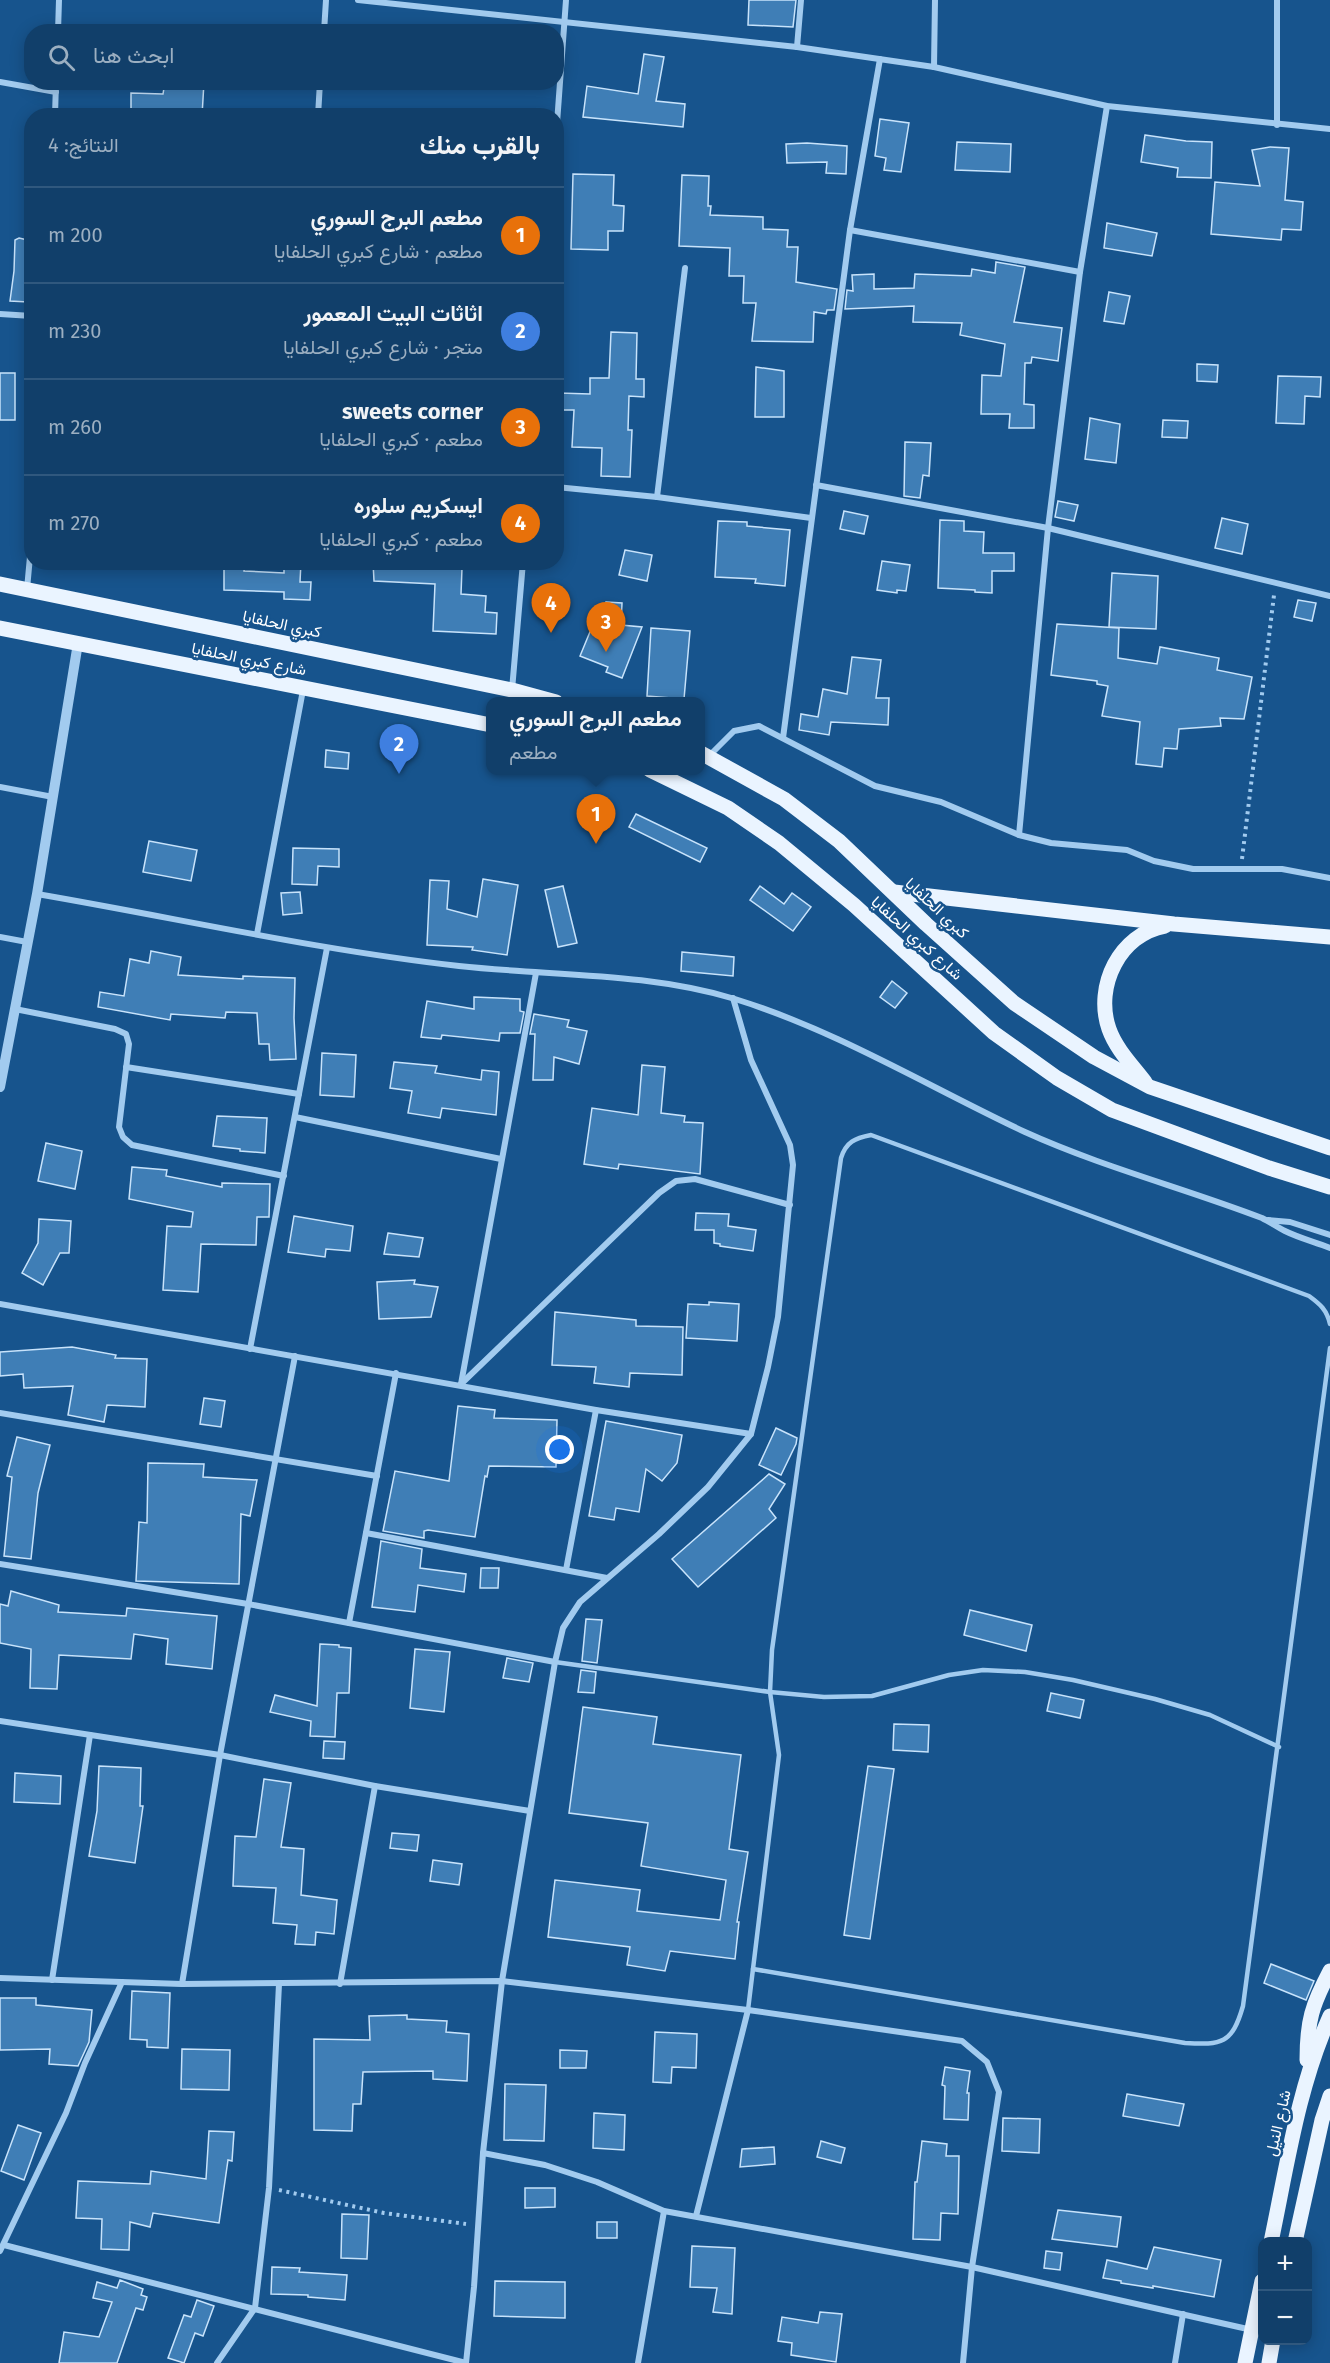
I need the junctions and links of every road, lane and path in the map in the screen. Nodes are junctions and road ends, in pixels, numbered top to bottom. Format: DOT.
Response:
graph roads {
  1 [pos="59,0"];
  2 [pos="326,0"];
  3 [pos="358,0"];
  4 [pos="566,0"];
  5 [pos="801,0"];
  6 [pos="935,0"];
  7 [pos="1277,0"];
  8 [pos="564,22"];
  9 [pos="58,24"];
  10 [pos="324,24"];
  11 [pos="797,47"];
  12 [pos="880,59"];
  13 [pos="934,66"];
  14 [pos="0,82"];
  15 [pos="24,86"];
  16 [pos="45,90"];
  17 [pos="320,90"];
  18 [pos="559,90"];
  19 [pos="56,92"];
  20 [pos="1107,106"];
  21 [pos="55,108"];
  22 [pos="318,108"];
  23 [pos="558,108"];
  24 [pos="1277,124"];
  25 [pos="1330,129"];
  26 [pos="850,230"];
  27 [pos="685,268"];
  28 [pos="1080,272"];
  29 [pos="0,314"];
  30 [pos="24,316"];
  31 [pos="816,485"];
  32 [pos="564,488"];
  33 [pos="657,497"];
  34 [pos="811,518"];
  35 [pos="1048,528"];
  36 [pos="29,570"];
  37 [pos="522,570"];
  38 [pos="1276,582"];
  39 [pos="0,584"];
  40 [pos="27,590"];
  41 [pos="1330,596"];
  42 [pos="0,628"];
  43 [pos="78,643"];
  44 [pos="303,688"];
  45 [pos="512,690"];
  46 [pos="538,697"];
  47 [pos="486,724"];
  48 [pos="783,738"];
  49 [pos="705,754"];
  50 [pos="658,775"];
  51 [pos="0,787"];
  52 [pos="52,796"];
  53 [pos="1019,836"];
  54 [pos="1241,869"];
  55 [pos="1330,878"];
  56 [pos="894,892"];
  57 [pos="37,894"];
  58 [pos="1174,924"];
  59 [pos="257,934"];
  60 [pos="0,937"];
  61 [pos="1330,937"];
  62 [pos="27,942"];
  63 [pos="327,948"];
  64 [pos="536,973"];
  65 [pos="733,999"];
  66 [pos="15,1009"];
  67 [pos="126,1067"];
  68 [pos="0,1087"];
  69 [pos="1150,1087"];
  70 [pos="299,1094"];
  71 [pos="295,1117"];
  72 [pos="1330,1148"];
  73 [pos="501,1159"];
  74 [pos="284,1176"];
  75 [pos="1330,1187"];
  76 [pos="790,1205"];
  77 [pos="1264,1219"];
  78 [pos="1330,1235"];
  79 [pos="1330,1248"];
  80 [pos="0,1304"];
  81 [pos="1330,1324"];
  82 [pos="250,1348"];
  83 [pos="1330,1348"];
  84 [pos="295,1356"];
  85 [pos="396,1373"];
  86 [pos="461,1384"];
  87 [pos="596,1410"];
  88 [pos="0,1413"];
  89 [pos="751,1434"];
  90 [pos="277,1459"];
  91 [pos="377,1476"];
  92 [pos="366,1533"];
  93 [pos="0,1564"];
  94 [pos="566,1570"];
  95 [pos="607,1578"];
  96 [pos="248,1604"];
  97 [pos="349,1623"];
  98 [pos="555,1662"];
  99 [pos="770,1692"];
  100 [pos="0,1721"];
  101 [pos="90,1735"];
  102 [pos="1279,1747"];
  103 [pos="220,1755"];
  104 [pos="375,1786"];
  105 [pos="530,1811"];
  106 [pos="753,1969"];
  107 [pos="1330,1971"];
  108 [pos="0,1978"];
  109 [pos="52,1980"];
  110 [pos="502,1981"];
  111 [pos="122,1982"];
  112 [pos="182,1984"];
  113 [pos="279,1984"];
  114 [pos="340,1984"];
  115 [pos="748,2010"];
  116 [pos="1330,2016"];
  117 [pos="1307,2078"];
  118 [pos="1330,2096"];
  119 [pos="483,2152"];
  120 [pos="269,2188"];
  121 [pos="664,2211"];
  122 [pos="696,2216"];
  123 [pos="479,2225"];
  124 [pos="1272,2237"];
  125 [pos="1296,2237"];
  126 [pos="2,2248"];
  127 [pos="972,2267"];
  128 [pos="1261,2291"];
  129 [pos="255,2308"];
  130 [pos="1183,2314"];
  131 [pos="1252,2330"];
  132 [pos="1273,2345"];
  133 [pos="217,2363"];
  134 [pos="466,2363"];
  135 [pos="638,2363"];
  136 [pos="963,2363"];
  137 [pos="1175,2363"];
  138 [pos="1245,2363"];
  139 [pos="1269,2363"];
  1 -- 9 [label="street"];
  2 -- 10 [label="street"];
  3 -- 8 [label="street"];
  4 -- 8 [label="street"];
  5 -- 11 [label="street"];
  6 -- 13 [label="street"];
  7 -- 24 [label="street"];
  8 -- 11 [label="street"];
  11 -- 12 [label="street"];
  12 -- 13 [label="street"];
  12 -- 26 [label="street"];
  13 -- 20 [label="street"];
  14 -- 15 [label="street"];
  16 -- 19 [label="street"];
  17 -- 22 [label="street"];
  18 -- 23 [label="street"];
  19 -- 21 [label="street"];
  20 -- 24 [label="street"];
  20 -- 28 [label="street"];
  24 -- 25 [label="street"];
  26 -- 28 [label="street"];
  26 -- 31 [label="street"];
  27 -- 33 [label="street"];
  28 -- 35 [label="street"];
  29 -- 30 [label="street"];
  31 -- 34 [label="street"];
  31 -- 35 [label="street"];
  32 -- 33 [label="street"];
  33 -- 34 [label="street"];
  34 -- 48 [label="street"];
  35 -- 38 [label="street"];
  35 -- 53 [label="street"];
  36 -- 40 [label="street"];
  37 -- 45 [label="street"];
  38 -- 41 [label="street"];
  38 -- 54 [label="path"];
  39 -- 40 [label="main road, كبري الحلفايا"];
  40 -- 45 [label="main road, كبري الحلفايا"];
  42 -- 43 [label="main road, شارع كبري الحلفايا"];
  43 -- 44 [label="main road, شارع كبري الحلفايا"];
  43 -- 52 [label="street"];
  44 -- 47 [label="main road, شارع كبري الحلفايا"];
  44 -- 59 [label="street"];
  45 -- 46 [label="main road, كبري الحلفايا"];
  48 -- 49 [label="street"];
  48 -- 53 [label="street"];
  49 -- 56 [label="main road, كبري الحلفايا"];
  50 -- 75 [label="main road, شارع كبري الحلفايا"];
  51 -- 52 [label="street"];
  52 -- 57 [label="street"];
  53 -- 54 [label="street"];
  54 -- 55 [label="street"];
  56 -- 58 [label="main road"];
  56 -- 69 [label="main road, كبري الحلفايا"];
  57 -- 59 [label="street"];
  57 -- 62 [label="street"];
  58 -- 61 [label="main road"];
  58 -- 69 [label="main road"];
  59 -- 63 [label="street"];
  60 -- 62 [label="street"];
  62 -- 66 [label="street"];
  63 -- 64 [label="street"];
  63 -- 70 [label="street"];
  64 -- 65 [label="street"];
  64 -- 73 [label="street"];
  65 -- 76 [label="street"];
  65 -- 77 [label="street"];
  66 -- 67 [label="street"];
  66 -- 68 [label="street"];
  67 -- 70 [label="street"];
  67 -- 74 [label="street"];
  69 -- 72 [label="main road, كبري الحلفايا"];
  70 -- 71 [label="street"];
  71 -- 73 [label="street"];
  71 -- 74 [label="street"];
  73 -- 86 [label="street"];
  74 -- 82 [label="street"];
  76 -- 86 [label="street"];
  76 -- 89 [label="street"];
  77 -- 78 [label="street"];
  77 -- 79 [label="street"];
  80 -- 82 [label="street"];
  81 -- 99 [label="lane"];
  82 -- 84 [label="street"];
  83 -- 102 [label="lane"];
  84 -- 85 [label="street"];
  84 -- 90 [label="street"];
  85 -- 86 [label="street"];
  85 -- 91 [label="street"];
  86 -- 87 [label="street"];
  87 -- 89 [label="street"];
  87 -- 94 [label="street"];
  88 -- 90 [label="street"];
  89 -- 95 [label="street"];
  90 -- 91 [label="street"];
  90 -- 96 [label="street"];
  91 -- 92 [label="street"];
  92 -- 94 [label="street"];
  92 -- 97 [label="street"];
  93 -- 96 [label="street"];
  94 -- 95 [label="street"];
  95 -- 98 [label="street"];
  96 -- 97 [label="street"];
  96 -- 103 [label="street"];
  97 -- 98 [label="street"];
  98 -- 99 [label="lane"];
  98 -- 105 [label="street"];
  99 -- 102 [label="lane"];
  99 -- 106 [label="lane"];
  100 -- 101 [label="street"];
  101 -- 103 [label="street"];
  101 -- 109 [label="street"];
  102 -- 106 [label="lane"];
  103 -- 104 [label="street"];
  103 -- 112 [label="street"];
  104 -- 105 [label="street"];
  104 -- 114 [label="street"];
  105 -- 110 [label="street"];
  106 -- 115 [label="lane"];
  107 -- 117 [label="main road"];
  108 -- 109 [label="street"];
  109 -- 111 [label="street"];
  110 -- 114 [label="street"];
  110 -- 115 [label="street"];
  110 -- 119 [label="street"];
  111 -- 112 [label="street"];
  111 -- 126 [label="street"];
  112 -- 113 [label="street"];
  113 -- 114 [label="street"];
  113 -- 120 [label="street"];
  115 -- 122 [label="street"];
  115 -- 127 [label="street"];
  116 -- 117 [label="main road, شارع النيل"];
  117 -- 124 [label="main road, شارع النيل"];
  118 -- 125 [label="main road"];
  119 -- 121 [label="street"];
  119 -- 123 [label="street"];
  120 -- 123 [label="path"];
  120 -- 129 [label="street"];
  121 -- 122 [label="street"];
  121 -- 135 [label="street"];
  122 -- 127 [label="street"];
  123 -- 134 [label="street"];
  126 -- 129 [label="street"];
  127 -- 130 [label="street"];
  127 -- 136 [label="street"];
  128 -- 131 [label="main road"];
  129 -- 133 [label="street"];
  129 -- 134 [label="street"];
  130 -- 131 [label="street"];
  130 -- 137 [label="street"];
  131 -- 138 [label="main road"];
  132 -- 139 [label="main road"];
}
